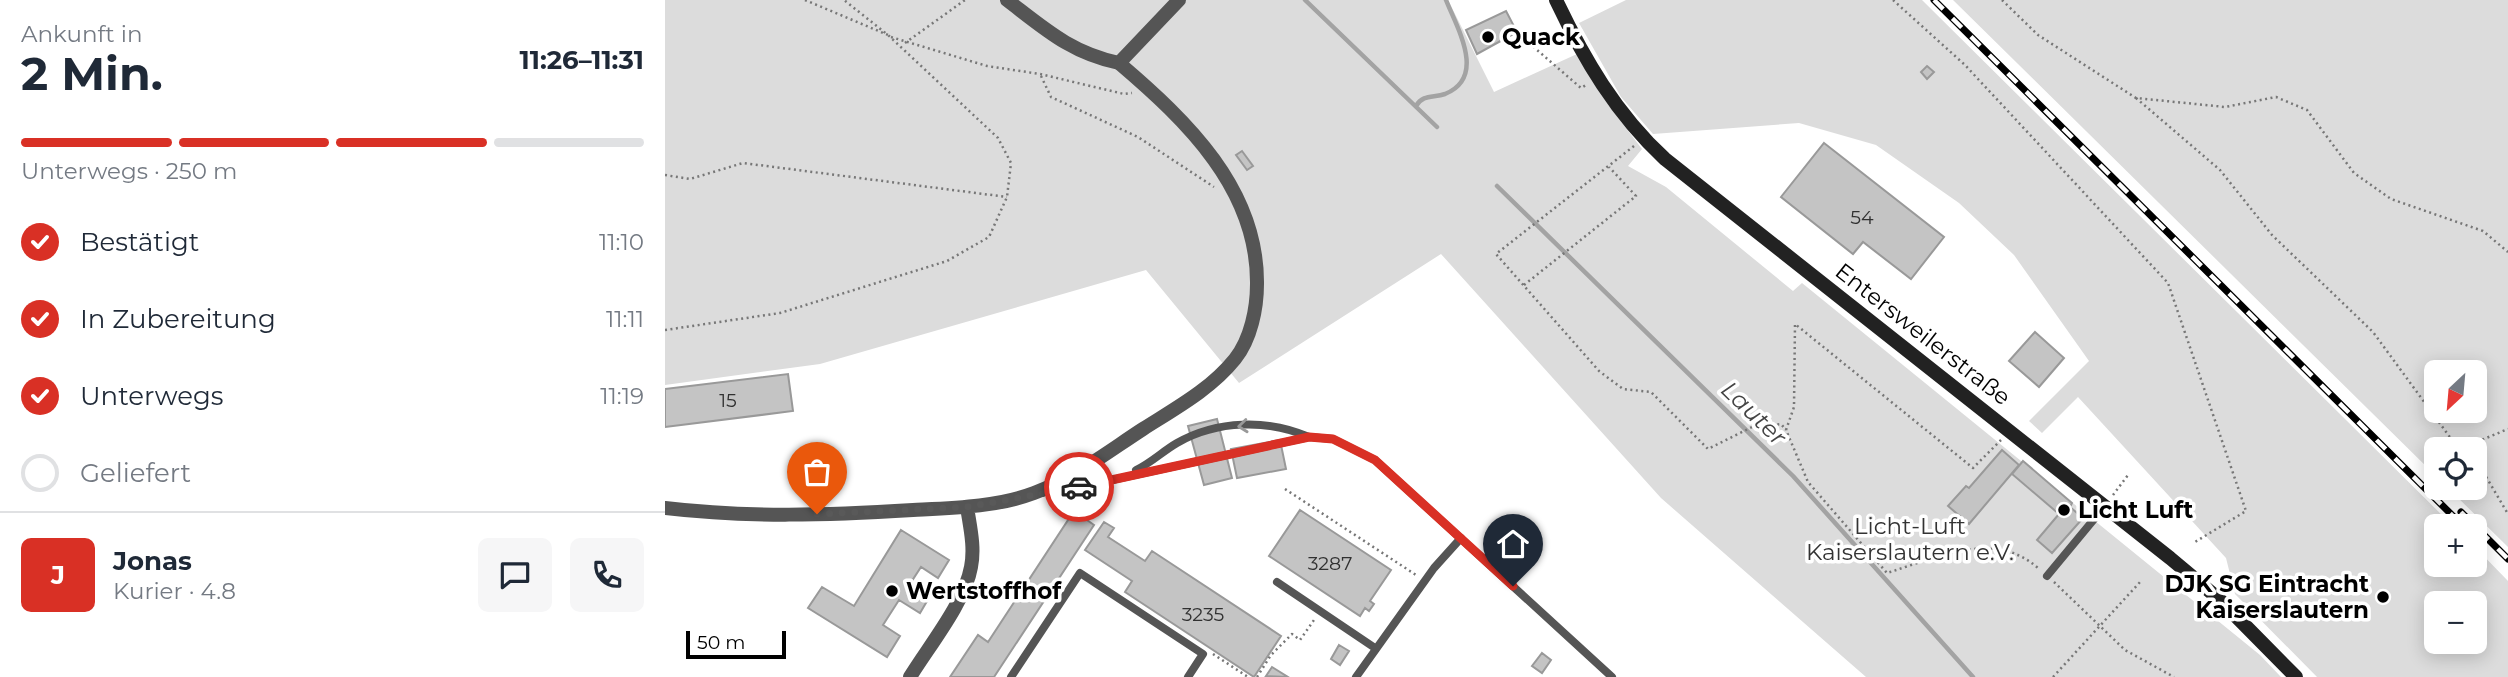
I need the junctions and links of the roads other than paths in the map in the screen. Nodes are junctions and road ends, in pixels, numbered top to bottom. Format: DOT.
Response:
graph roads {
  1 [pos="1007,0"];
  2 [pos="1179,0"];
  3 [pos="1556,0"];
  4 [pos="1119,63"];
  5 [pos="1309,437"];
  6 [pos="1124,477"];
  7 [pos="1033,494"];
  8 [pos="2105,506"];
  9 [pos="967,507"];
  10 [pos="665,508"];
  11 [pos="1461,538"];
  12 [pos="2047,576"];
  13 [pos="1277,582"];
  14 [pos="1375,648"];
  15 [pos="910,677"];
  16 [pos="1011,677"];
  17 [pos="1188,677"];
  18 [pos="1356,677"];
  19 [pos="1612,677"];
  20 [pos="2296,677"];
  1 -- 4 [label="street"];
  2 -- 4 [label="street"];
  3 -- 8 [label="main road, Entersweilerstraße"];
  4 -- 7 [label="street"];
  5 -- 6 [label="lane"];
  5 -- 6 [label="lane, one-way"];
  5 -- 11 [label="lane"];
  6 -- 7 [label="lane"];
  7 -- 9 [label="street"];
  8 -- 12 [label="lane"];
  8 -- 20 [label="main road, Entersweilerstraße"];
  9 -- 10 [label="street"];
  9 -- 15 [label="street"];
  11 -- 14 [label="lane"];
  11 -- 19 [label="lane"];
  13 -- 14 [label="lane"];
  14 -- 18 [label="lane"];
  16 -- 17 [label="lane"];
}
